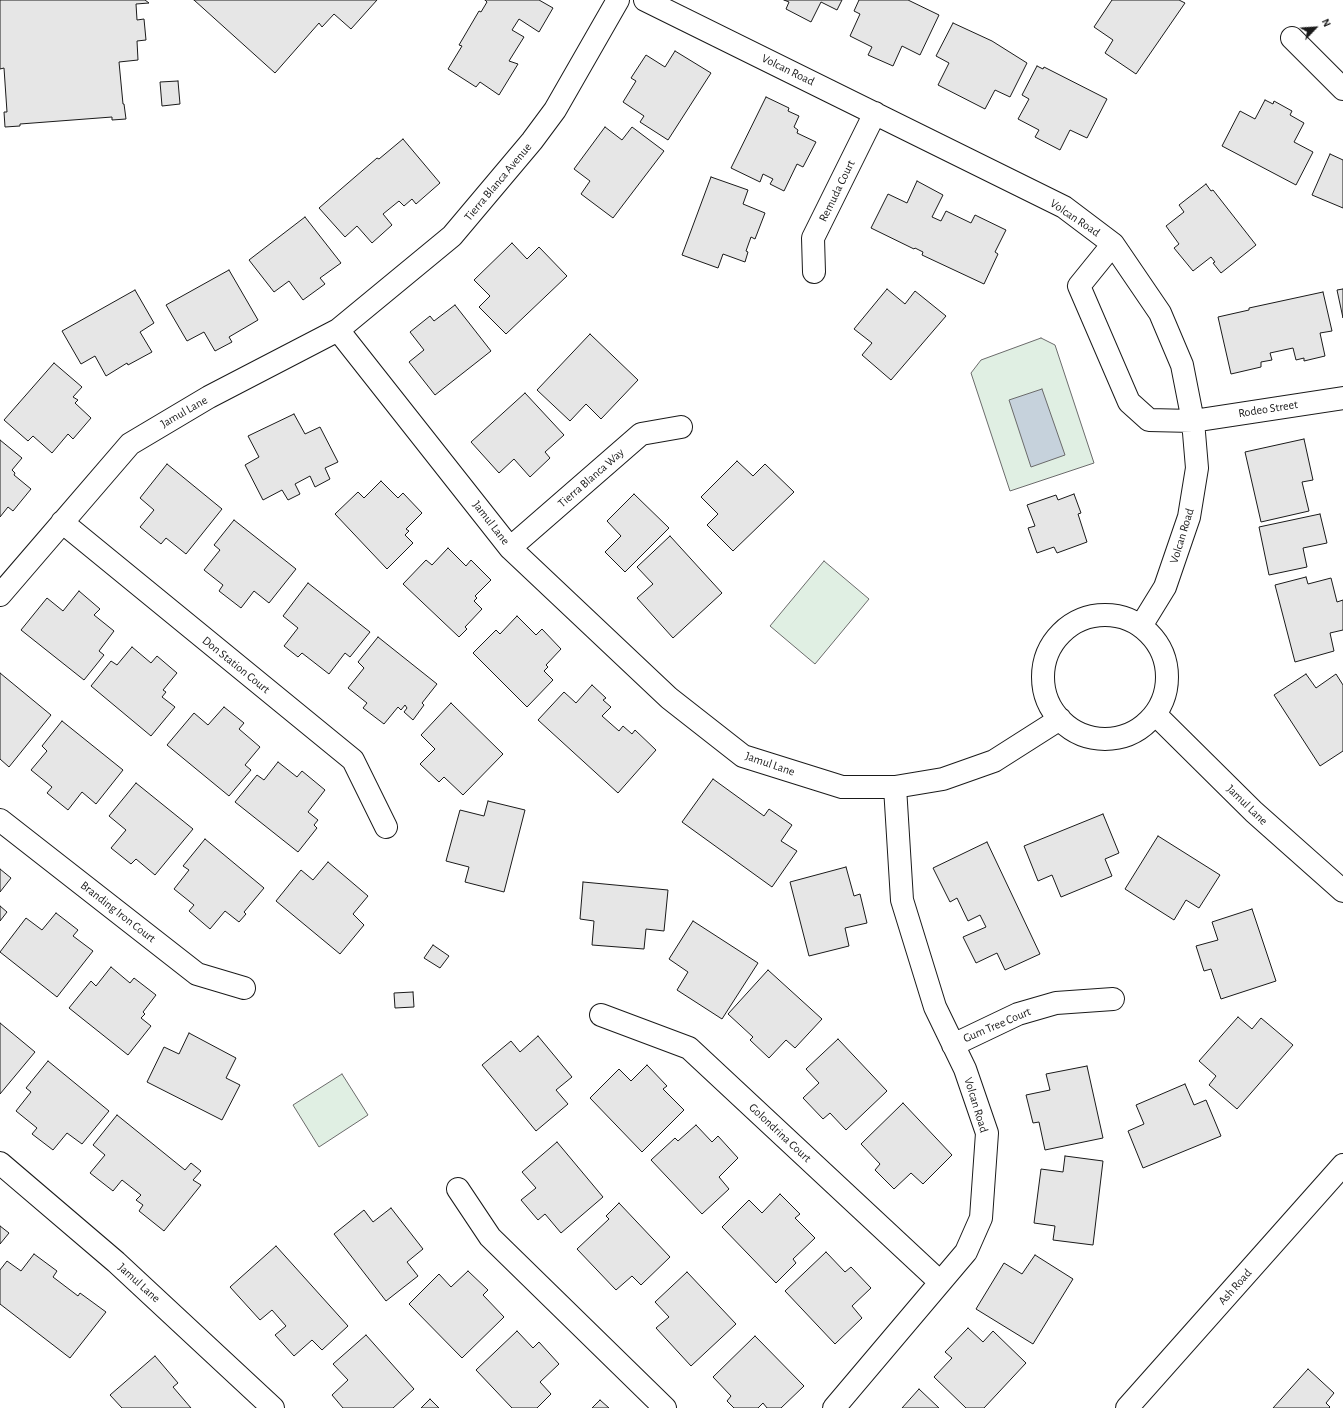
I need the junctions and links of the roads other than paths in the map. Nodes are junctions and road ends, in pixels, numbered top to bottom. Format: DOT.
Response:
graph roads {
  1 [pos="618,0"];
  2 [pos="645,0"];
  3 [pos="1292,38"];
  4 [pos="1343,89"];
  5 [pos="875,113"];
  6 [pos="1113,244"];
  7 [pos="814,272"];
  8 [pos="338,330"];
  9 [pos="1343,398"];
  10 [pos="1193,421"];
  11 [pos="681,427"];
  12 [pos="62,522"];
  13 [pos="510,548"];
  14 [pos="0,595"];
  15 [pos="1141,626"];
  16 [pos="1155,714"];
  17 [pos="1060,720"];
  18 [pos="894,787"];
  19 [pos="0,820"];
  20 [pos="386,827"];
  21 [pos="1343,891"];
  22 [pos="244,988"];
  23 [pos="1113,999"];
  24 [pos="601,1015"];
  25 [pos="953,1045"];
  26 [pos="0,1163"];
  27 [pos="1343,1165"];
  28 [pos="458,1189"];
  29 [pos="940,1282"];
  30 [pos="273,1408"];
  31 [pos="665,1408"];
  32 [pos="834,1408"];
  33 [pos="1127,1408"];
  1 -- 8 [label="street, Tierra Blanca Avenue"];
  2 -- 5 [label="street, Volcan Road"];
  3 -- 4 [label="street"];
  5 -- 6 [label="street, Volcan Road"];
  5 -- 7 [label="street, Remuda Court"];
  6 -- 10 [label="street, Volcan Road"];
  6 -- 10 [label="street, Rodeo Street"];
  8 -- 12 [label="street, Jamul Lane"];
  8 -- 13 [label="street, Jamul Lane"];
  9 -- 10 [label="street, Rodeo Street"];
  10 -- 15 [label="street, Volcan Road"];
  11 -- 13 [label="street, Tierra Blanca Way"];
  12 -- 14 [label="street, Jamul Lane"];
  12 -- 20 [label="street, Don Station Court"];
  13 -- 18 [label="street, Jamul Lane"];
  15 -- 16 [label="street"];
  15 -- 17 [label="street"];
  16 -- 17 [label="street"];
  16 -- 21 [label="street, Jamul Lane"];
  17 -- 18 [label="street, Jamul Lane"];
  18 -- 25 [label="street, Volcan Road"];
  19 -- 22 [label="street, Branding Iron Court"];
  23 -- 25 [label="street, Gum Tree Court"];
  24 -- 29 [label="street, Golondrina Court"];
  25 -- 29 [label="street, Volcan Road"];
  26 -- 30 [label="street, Jamul Lane"];
  27 -- 33 [label="street, Ash Road"];
  28 -- 31 [label="street"];
  29 -- 32 [label="street, Volcan Road"];
}
